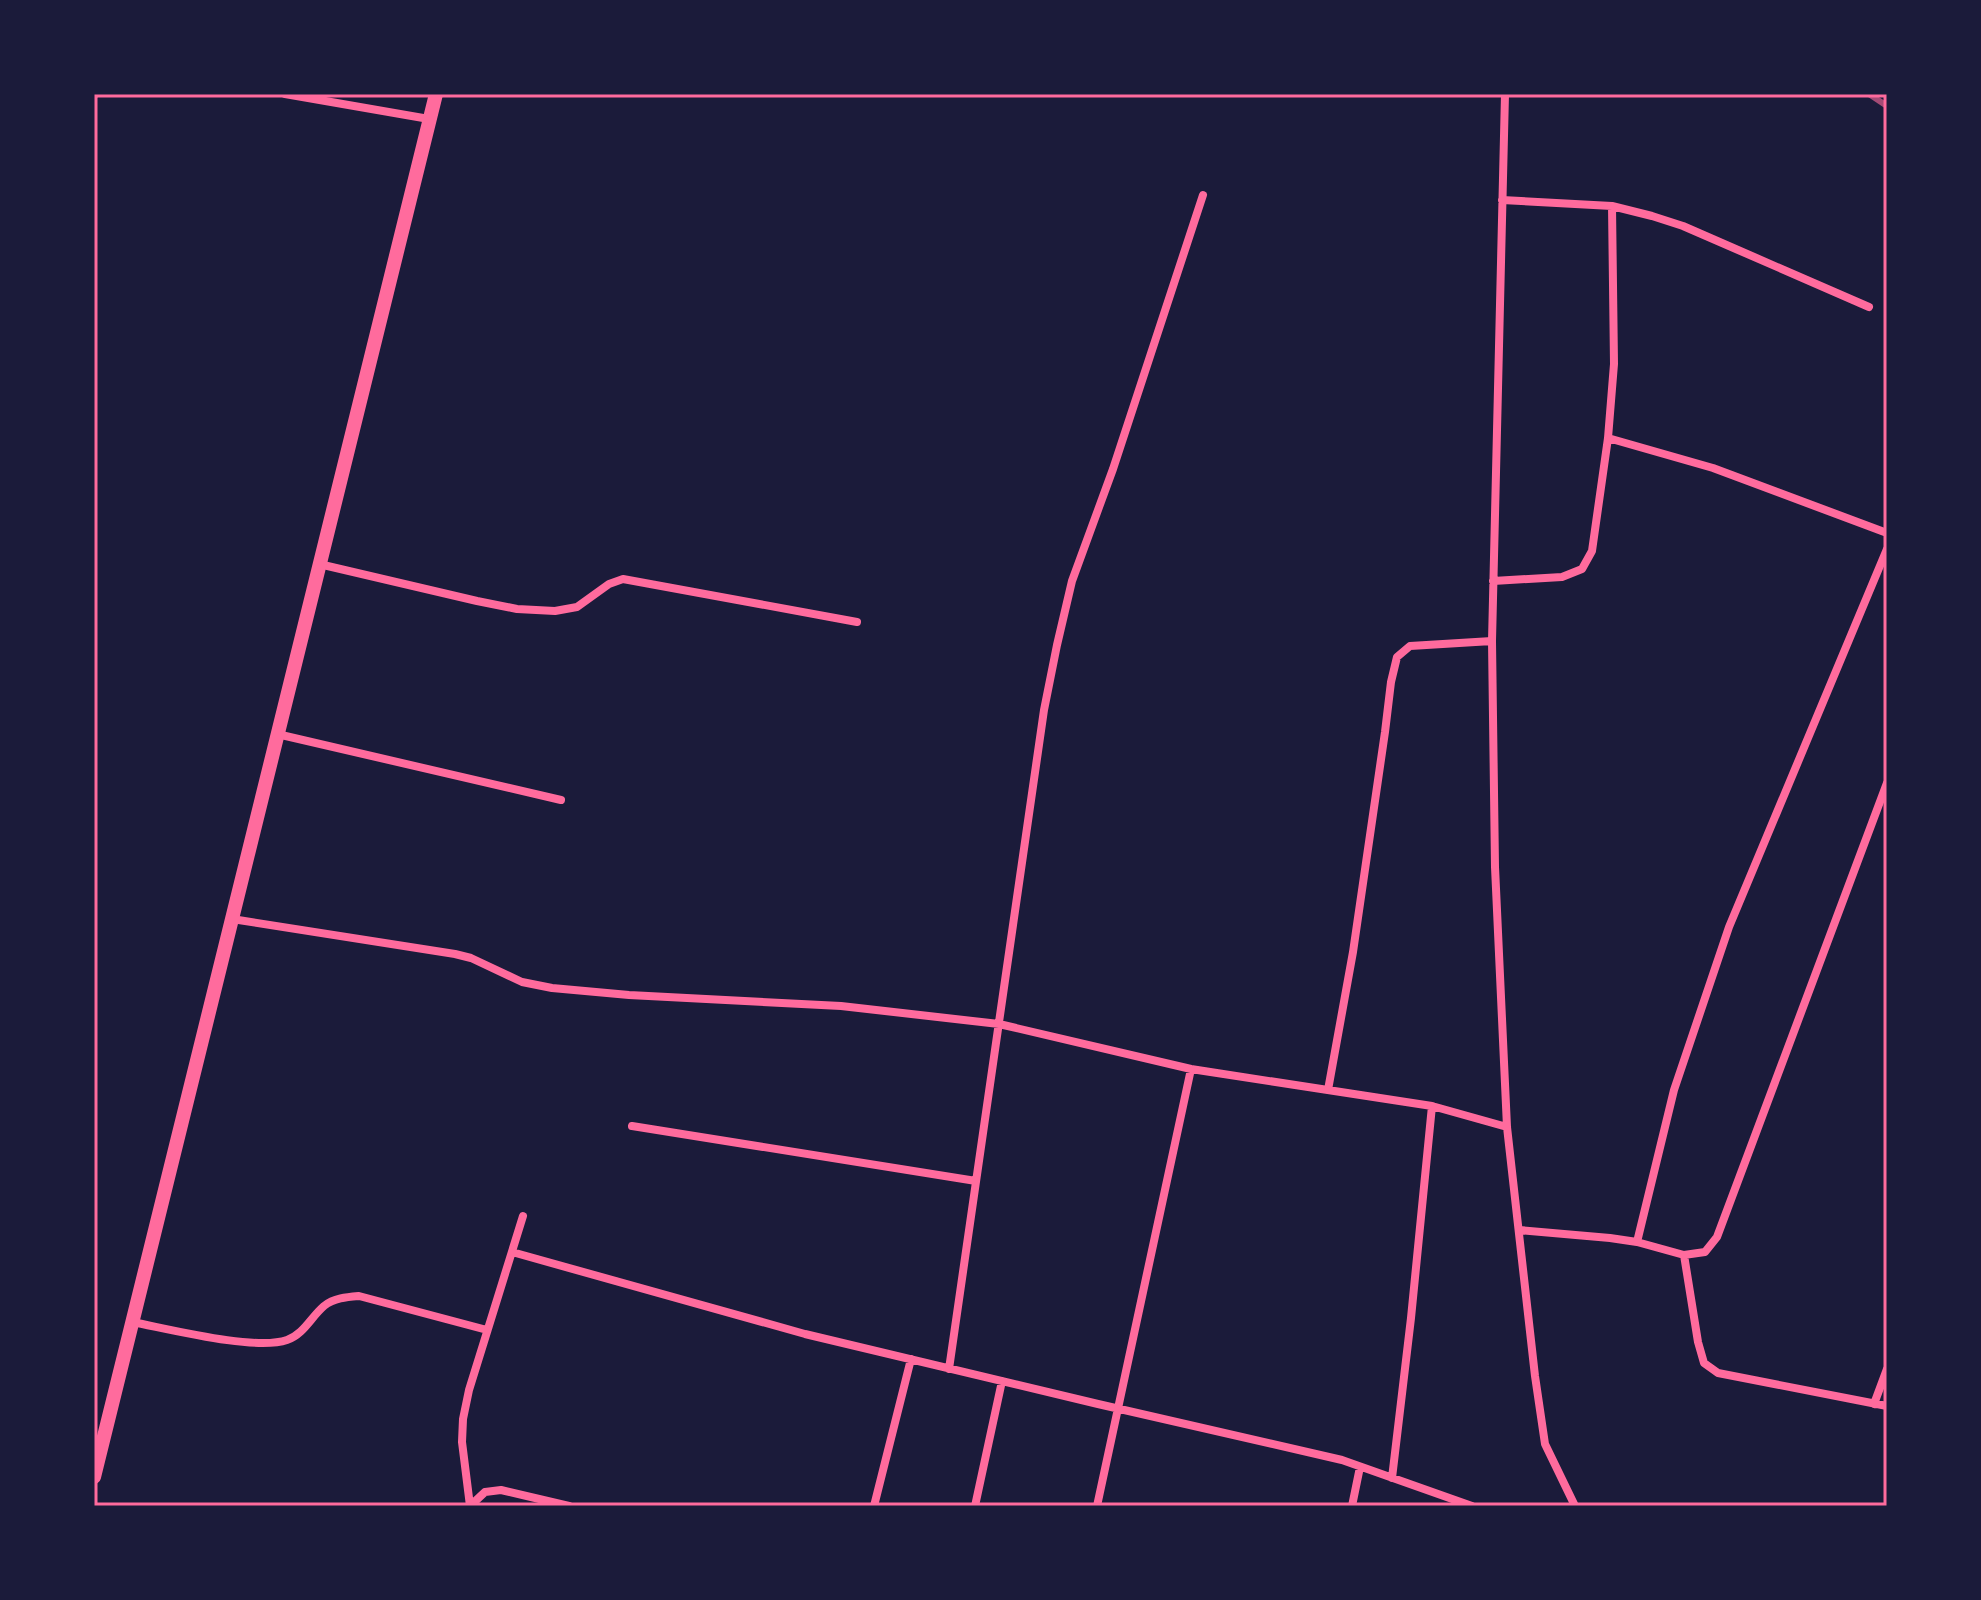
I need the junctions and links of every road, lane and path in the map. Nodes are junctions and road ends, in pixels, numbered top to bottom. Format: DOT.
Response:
graph roads {
  1 [pos="285,94"];
  2 [pos="436,94"];
  3 [pos="1505,94"];
  4 [pos="429,119"];
  5 [pos="1203,195"];
  6 [pos="1502,200"];
  7 [pos="1612,206"];
  8 [pos="1869,307"];
  9 [pos="1608,438"];
  10 [pos="1887,533"];
  11 [pos="1887,549"];
  12 [pos="319,564"];
  13 [pos="1493,581"];
  14 [pos="857,622"];
  15 [pos="1492,641"];
  16 [pos="277,734"];
  17 [pos="1887,783"];
  18 [pos="561,800"];
  19 [pos="232,919"];
  20 [pos="999,1024"];
  21 [pos="1191,1069"];
  22 [pos="1328,1090"];
  23 [pos="1432,1106"];
  24 [pos="632,1126"];
  25 [pos="1507,1127"];
  26 [pos="976,1181"];
  27 [pos="523,1216"];
  28 [pos="1519,1230"];
  29 [pos="1637,1242"];
  30 [pos="512,1252"];
  31 [pos="1684,1255"];
  32 [pos="132,1322"];
  33 [pos="487,1330"];
  34 [pos="911,1359"];
  35 [pos="949,1369"];
  36 [pos="1887,1369"];
  37 [pos="1002,1381"];
  38 [pos="1874,1404"];
  39 [pos="1887,1406"];
  40 [pos="1118,1409"];
  41 [pos="1360,1467"];
  42 [pos="94,1477"];
  43 [pos="1392,1478"];
  44 [pos="470,1506"];
  45 [pos="569,1506"];
  46 [pos="874,1506"];
  47 [pos="975,1506"];
  48 [pos="1097,1506"];
  49 [pos="1352,1506"];
  50 [pos="1472,1506"];
  51 [pos="1575,1506"];
  1 -- 4 [label="street"];
  2 -- 4 [label="street"];
  3 -- 6 [label="street"];
  4 -- 12 [label="street"];
  5 -- 20 [label="street"];
  6 -- 7 [label="street"];
  6 -- 13 [label="street"];
  7 -- 8 [label="street"];
  7 -- 9 [label="street"];
  9 -- 10 [label="street"];
  9 -- 13 [label="street"];
  11 -- 29 [label="street"];
  12 -- 14 [label="street"];
  12 -- 16 [label="street"];
  13 -- 15 [label="street"];
  15 -- 22 [label="street"];
  15 -- 25 [label="street"];
  16 -- 18 [label="street"];
  16 -- 19 [label="street"];
  17 -- 31 [label="street"];
  19 -- 20 [label="street"];
  19 -- 32 [label="street"];
  20 -- 21 [label="street"];
  20 -- 26 [label="street"];
  21 -- 22 [label="street"];
  21 -- 40 [label="street"];
  22 -- 23 [label="street"];
  23 -- 25 [label="street"];
  23 -- 43 [label="street"];
  24 -- 26 [label="street"];
  25 -- 28 [label="street"];
  26 -- 35 [label="street"];
  27 -- 30 [label="street"];
  28 -- 29 [label="street"];
  28 -- 51 [label="street"];
  29 -- 31 [label="street"];
  30 -- 33 [label="street"];
  30 -- 34 [label="street"];
  31 -- 38 [label="street"];
  32 -- 33 [label="street"];
  32 -- 42 [label="street"];
  33 -- 44 [label="street"];
  34 -- 35 [label="street"];
  34 -- 46 [label="street"];
  35 -- 37 [label="street"];
  36 -- 38 [label="street"];
  37 -- 40 [label="street"];
  37 -- 47 [label="street"];
  38 -- 39 [label="street"];
  40 -- 41 [label="street"];
  40 -- 48 [label="street"];
  41 -- 43 [label="street"];
  41 -- 49 [label="street"];
  43 -- 50 [label="street"];
  44 -- 45 [label="street"];
}
